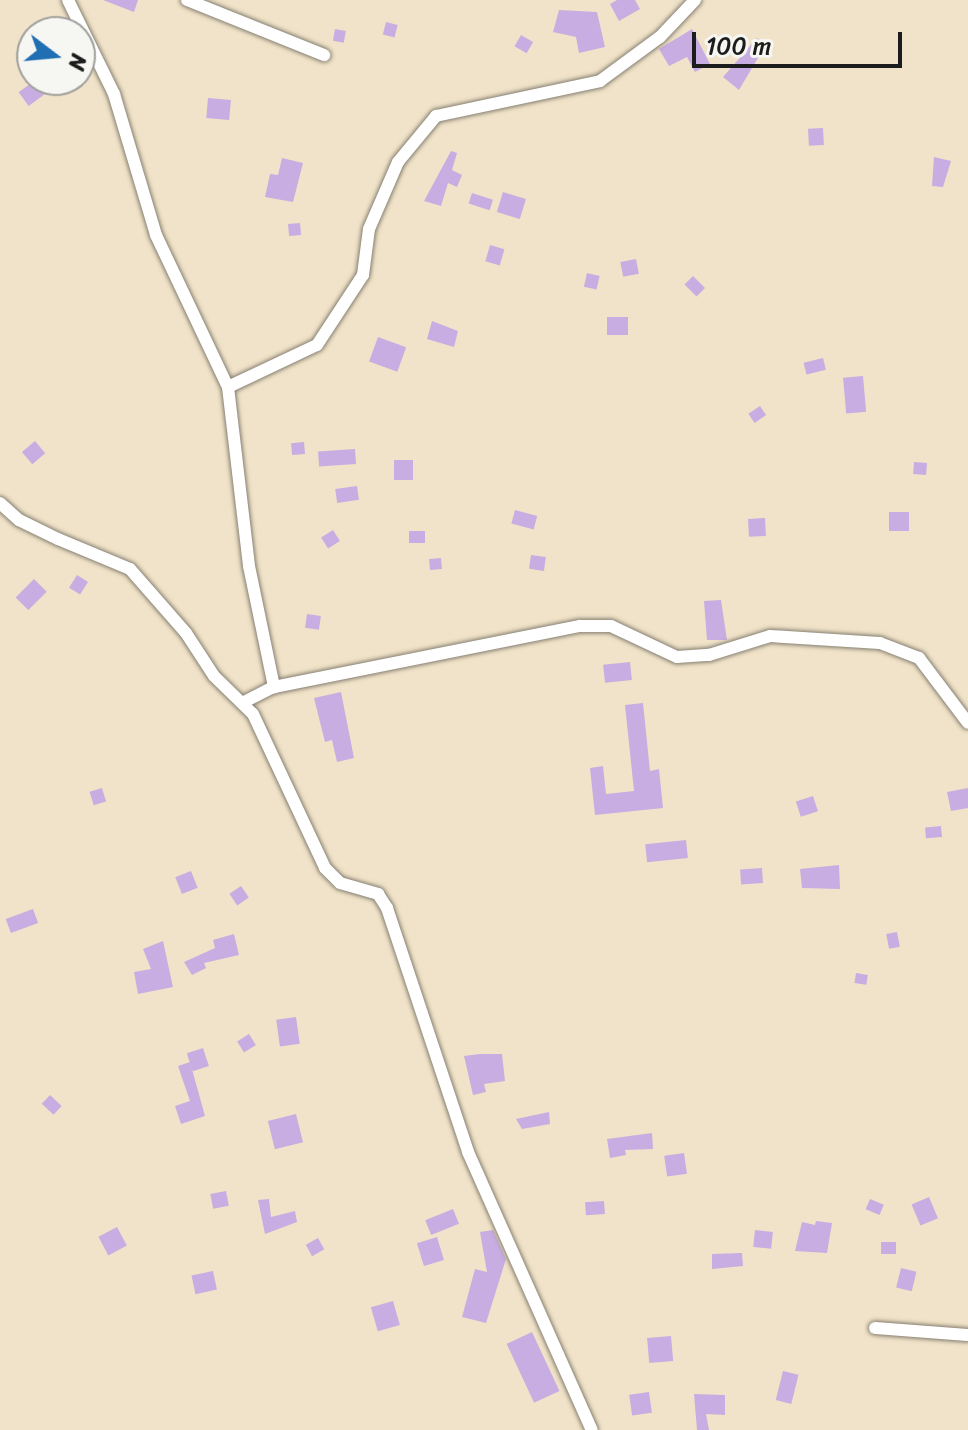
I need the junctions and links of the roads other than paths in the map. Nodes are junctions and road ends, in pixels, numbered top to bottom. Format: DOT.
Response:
graph roads {
  1 [pos="68,0"];
  2 [pos="187,0"];
  3 [pos="695,0"];
  4 [pos="324,55"];
  5 [pos="228,387"];
  6 [pos="0,503"];
  7 [pos="274,687"];
  8 [pos="242,703"];
  9 [pos="968,723"];
  10 [pos="875,1328"];
  11 [pos="968,1335"];
  12 [pos="592,1430"];
  1 -- 5 [label="street"];
  2 -- 4 [label="street"];
  3 -- 5 [label="street"];
  5 -- 7 [label="street"];
  6 -- 8 [label="street"];
  7 -- 8 [label="street"];
  7 -- 9 [label="street"];
  8 -- 12 [label="street"];
  10 -- 11 [label="street"];
}
